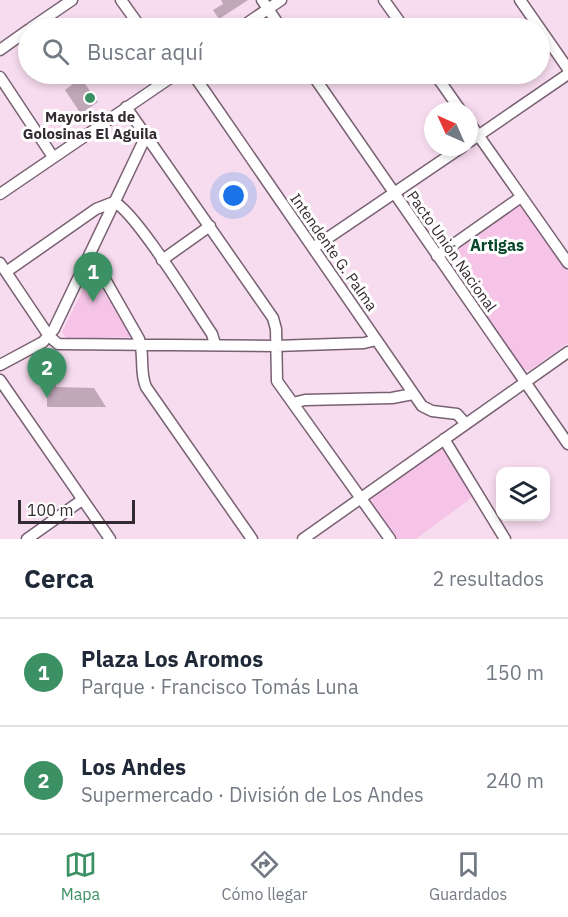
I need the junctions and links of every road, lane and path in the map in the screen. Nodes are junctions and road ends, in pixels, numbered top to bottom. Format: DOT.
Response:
graph roads {
  1 [pos="72,0"];
  2 [pos="121,0"];
  3 [pos="281,0"];
  4 [pos="384,0"];
  5 [pos="520,0"];
  6 [pos="265,5"];
  7 [pos="46,18"];
  8 [pos="134,18"];
  9 [pos="251,18"];
  10 [pos="274,18"];
  11 [pos="397,18"];
  12 [pos="533,18"];
  13 [pos="18,37"];
  14 [pos="550,43"];
  15 [pos="0,50"];
  16 [pos="568,69"];
  17 [pos="568,74"];
  18 [pos="0,77"];
  19 [pos="159,84"];
  20 [pos="200,84"];
  21 [pos="319,84"];
  22 [pos="442,84"];
  23 [pos="455,102"];
  24 [pos="126,107"];
  25 [pos="146,136"];
  26 [pos="478,136"];
  27 [pos="478,144"];
  28 [pos="448,156"];
  29 [pos="53,157"];
  30 [pos="393,192"];
  31 [pos="0,194"];
  32 [pos="521,197"];
  33 [pos="114,202"];
  34 [pos="210,226"];
  35 [pos="313,248"];
  36 [pos="90,253"];
  37 [pos="437,256"];
  38 [pos="162,260"];
  39 [pos="568,263"];
  40 [pos="3,268"];
  41 [pos="49,336"];
  42 [pos="376,339"];
  43 [pos="215,344"];
  44 [pos="141,346"];
  45 [pos="275,346"];
  46 [pos="568,352"];
  47 [pos="0,365"];
  48 [pos="0,380"];
  49 [pos="524,382"];
  50 [pos="413,394"];
  51 [pos="293,403"];
  52 [pos="466,424"];
  53 [pos="444,439"];
  54 [pos="568,444"];
  55 [pos="361,497"];
  56 [pos="82,500"];
  57 [pos="27,539"];
  58 [pos="110,539"];
  59 [pos="252,539"];
  60 [pos="303,539"];
  61 [pos="390,539"];
  62 [pos="505,539"];
  1 -- 7 [label="street"];
  2 -- 8 [label="street"];
  3 -- 6 [label="street"];
  4 -- 11 [label="street"];
  5 -- 12 [label="street"];
  6 -- 9 [label="street"];
  6 -- 10 [label="street"];
  13 -- 15 [label="street"];
  14 -- 16 [label="street"];
  17 -- 26 [label="street"];
  18 -- 29 [label="street"];
  19 -- 24 [label="street"];
  20 -- 35 [label="street, Intendente G. Palma"];
  21 -- 30 [label="street, Pacto Unión Nacional"];
  22 -- 23 [label="street"];
  24 -- 25 [label="street"];
  24 -- 29 [label="street"];
  25 -- 33 [label="street"];
  25 -- 34 [label="street"];
  27 -- 32 [label="street"];
  28 -- 30 [label="street"];
  29 -- 31 [label="street"];
  30 -- 35 [label="street"];
  30 -- 37 [label="street, Pacto Unión Nacional"];
  32 -- 37 [label="street"];
  32 -- 39 [label="street"];
  33 -- 36 [label="street"];
  33 -- 38 [label="street"];
  33 -- 40 [label="street"];
  34 -- 38 [label="street"];
  34 -- 45 [label="street"];
  35 -- 42 [label="street, Intendente G. Palma"];
  36 -- 41 [label="street"];
  36 -- 44 [label="street"];
  37 -- 49 [label="street, Pacto Unión Nacional"];
  38 -- 43 [label="street"];
  40 -- 41 [label="street"];
  41 -- 44 [label="street"];
  41 -- 47 [label="street"];
  42 -- 45 [label="street"];
  42 -- 50 [label="street, Intendente G. Palma"];
  43 -- 44 [label="street"];
  43 -- 45 [label="street"];
  44 -- 59 [label="street"];
  45 -- 51 [label="street"];
  46 -- 49 [label="street"];
  48 -- 56 [label="street"];
  49 -- 52 [label="street"];
  49 -- 54 [label="street, Pacto Unión Nacional"];
  50 -- 51 [label="street"];
  50 -- 52 [label="street, Intendente G. Palma"];
  51 -- 55 [label="street"];
  52 -- 53 [label="street"];
  53 -- 55 [label="street"];
  53 -- 62 [label="street"];
  55 -- 60 [label="street"];
  55 -- 61 [label="street"];
  56 -- 57 [label="street"];
  56 -- 58 [label="street"];
}
